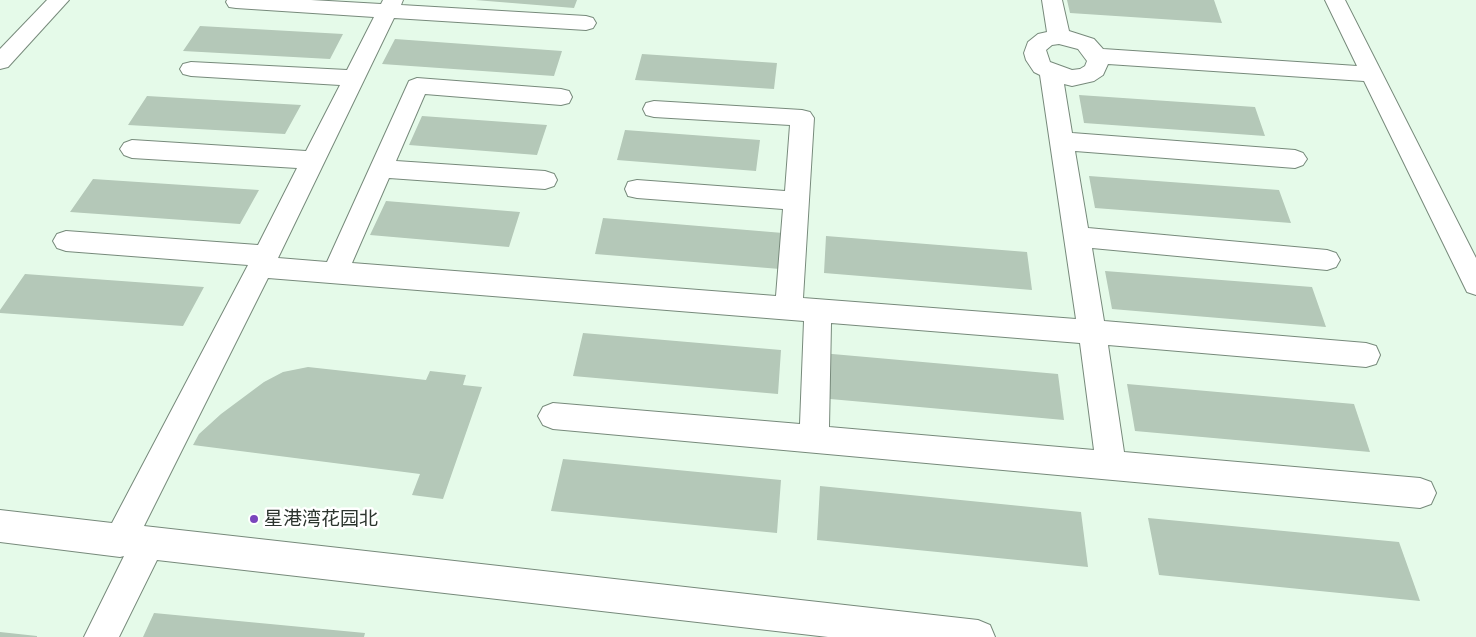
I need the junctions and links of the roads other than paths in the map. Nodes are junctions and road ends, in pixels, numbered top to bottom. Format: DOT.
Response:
graph roads {
  1 [pos="58,0"];
  2 [pos="1052,0"];
  3 [pos="1335,0"];
  4 [pos="236,2"];
  5 [pos="391,6"];
  6 [pos="586,23"];
  7 [pos="1059,37"];
  8 [pos="1096,56"];
  9 [pos="0,62"];
  10 [pos="190,69"];
  11 [pos="1051,72"];
  12 [pos="1372,74"];
  13 [pos="354,78"];
  14 [pos="561,97"];
  15 [pos="654,109"];
  16 [pos="1062,142"];
  17 [pos="132,149"];
  18 [pos="1295,159"];
  19 [pos="314,160"];
  20 [pos="381,169"];
  21 [pos="545,180"];
  22 [pos="637,189"];
  23 [pos="796,201"];
  24 [pos="1077,237"];
  25 [pos="66,241"];
  26 [pos="1328,260"];
  27 [pos="263,261"];
  28 [pos="335,273"];
  29 [pos="1476,284"];
  30 [pos="789,308"];
  31 [pos="818,310"];
  32 [pos="1092,332"];
  33 [pos="1366,355"];
  34 [pos="553,416"];
  35 [pos="814,439"];
  36 [pos="1111,465"];
  37 [pos="1420,493"];
  38 [pos="0,526"];
  39 [pos="134,542"];
  40 [pos="871,631"];
  41 [pos="101,637"];
  42 [pos="978,637"];
  1 -- 9 [label="street"];
  2 -- 7 [label="street"];
  3 -- 12 [label="street"];
  4 -- 5 [label="street"];
  5 -- 6 [label="street"];
  5 -- 13 [label="street"];
  7 -- 8 [label="street"];
  7 -- 11 [label="street"];
  8 -- 11 [label="street"];
  8 -- 12 [label="street"];
  10 -- 13 [label="street"];
  11 -- 16 [label="street"];
  12 -- 29 [label="street"];
  13 -- 19 [label="street"];
  14 -- 20 [label="street"];
  15 -- 23 [label="street"];
  16 -- 18 [label="street"];
  16 -- 24 [label="street"];
  17 -- 19 [label="street"];
  19 -- 27 [label="street"];
  20 -- 21 [label="street"];
  20 -- 28 [label="street"];
  22 -- 23 [label="street"];
  23 -- 30 [label="street"];
  24 -- 26 [label="street"];
  24 -- 32 [label="street"];
  25 -- 27 [label="street"];
  27 -- 28 [label="street"];
  27 -- 39 [label="street"];
  28 -- 30 [label="street"];
  30 -- 31 [label="street"];
  31 -- 32 [label="street"];
  31 -- 35 [label="street"];
  32 -- 33 [label="street"];
  32 -- 36 [label="street"];
  34 -- 35 [label="street"];
  35 -- 36 [label="street"];
  36 -- 37 [label="street"];
  38 -- 39 [label="street"];
  39 -- 40 [label="street"];
  39 -- 41 [label="street"];
  40 -- 42 [label="street"];
}
